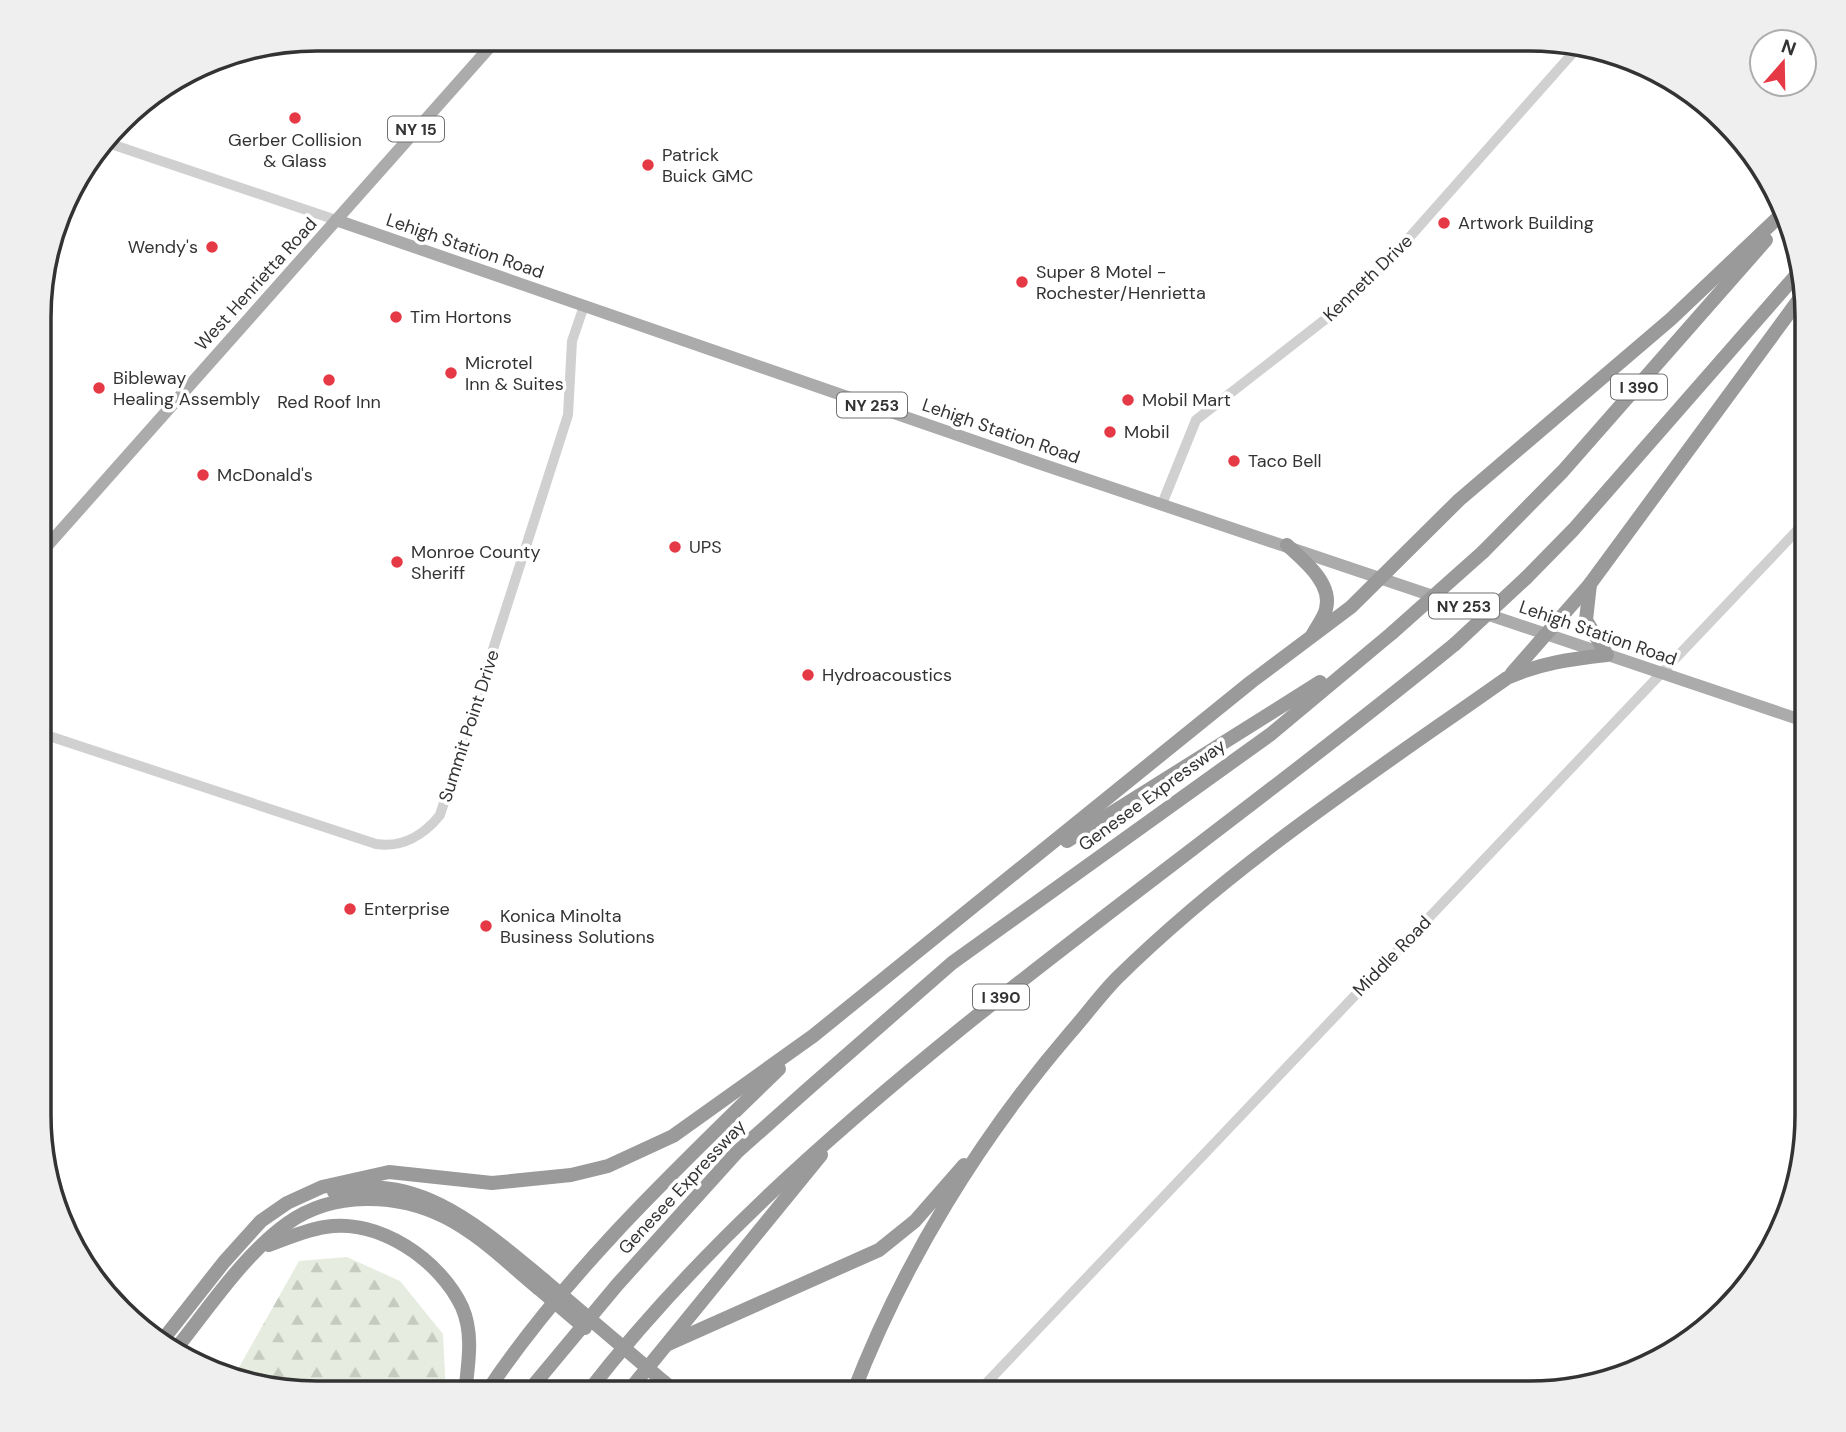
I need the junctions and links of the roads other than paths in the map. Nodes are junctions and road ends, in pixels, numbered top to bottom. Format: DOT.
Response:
graph roads {
  1 [pos="485,51"];
  2 [pos="1572,54"];
  3 [pos="114,145"];
  4 [pos="1777,219"];
  5 [pos="336,220"];
  6 [pos="1779,225"];
  7 [pos="1792,278"];
  8 [pos="1795,305"];
  9 [pos="584,306"];
  10 [pos="1162,504"];
  11 [pos="1795,533"];
  12 [pos="51,542"];
  13 [pos="1287,545"];
  14 [pos="1381,578"];
  15 [pos="1590,584"];
  16 [pos="1548,634"];
  17 [pos="1312,638"];
  18 [pos="1607,655"];
  19 [pos="1360,657"];
  20 [pos="1661,673"];
  21 [pos="1507,678"];
  22 [pos="1795,718"];
  23 [pos="51,737"];
  24 [pos="1011,876"];
  25 [pos="813,1036"];
  26 [pos="850,1118"];
  27 [pos="993,1130"];
  28 [pos="239,1245"];
  29 [pos="261,1248"];
  30 [pos="541,1284"];
  31 [pos="168,1335"];
  32 [pos="180,1343"];
  33 [pos="668,1344"];
  34 [pos="466,1381"];
  35 [pos="494,1381"];
  36 [pos="537,1381"];
  37 [pos="598,1381"];
  38 [pos="637,1381"];
  39 [pos="653,1381"];
  40 [pos="858,1381"];
  41 [pos="989,1381"];
  1 -- 5 [label="main road, West Henrietta Road / NY 15"];
  2 -- 10 [label="street, Kenneth Drive"];
  3 -- 5 [label="street, Lehigh Station Road"];
  4 -- 14 [label="highway"];
  5 -- 9 [label="main road, Lehigh Station Road / NY 253"];
  5 -- 12 [label="main road, West Henrietta Road / NY 15"];
  6 -- 19 [label="highway, Genesee Expressway / I 390, bridge"];
  7 -- 26 [label="highway, I 390, bridge"];
  8 -- 15 [label="highway"];
  9 -- 10 [label="main road, Lehigh Station Road / NY 253"];
  9 -- 23 [label="street, Summit Point Drive"];
  10 -- 13 [label="main road, Lehigh Station Road / NY 253"];
  11 -- 20 [label="street, Middle Road"];
  13 -- 14 [label="main road, Lehigh Station Road / NY 253"];
  13 -- 17 [label="highway"];
  14 -- 16 [label="main road, Lehigh Station Road / NY 253"];
  14 -- 17 [label="highway"];
  15 -- 16 [label="highway"];
  15 -- 18 [label="highway"];
  16 -- 18 [label="main road, Lehigh Station Road / NY 253"];
  16 -- 21 [label="highway"];
  17 -- 24 [label="highway"];
  18 -- 20 [label="main road, Lehigh Station Road / NY 253"];
  18 -- 21 [label="highway"];
  19 -- 24 [label="highway"];
  19 -- 36 [label="highway, Genesee Expressway / I 390"];
  20 -- 22 [label="main road, Lehigh Station Road / NY 253"];
  20 -- 41 [label="street, Middle Road"];
  21 -- 27 [label="highway"];
  24 -- 25 [label="highway"];
  25 -- 28 [label="highway"];
  25 -- 35 [label="highway"];
  26 -- 33 [label="highway"];
  26 -- 37 [label="highway, I 390"];
  27 -- 33 [label="highway"];
  27 -- 40 [label="highway"];
  28 -- 30 [label="highway"];
  28 -- 31 [label="highway"];
  29 -- 30 [label="highway"];
  29 -- 32 [label="highway"];
  29 -- 34 [label="highway"];
  30 -- 39 [label="highway, bridge"];
  33 -- 38 [label="highway"];
}
